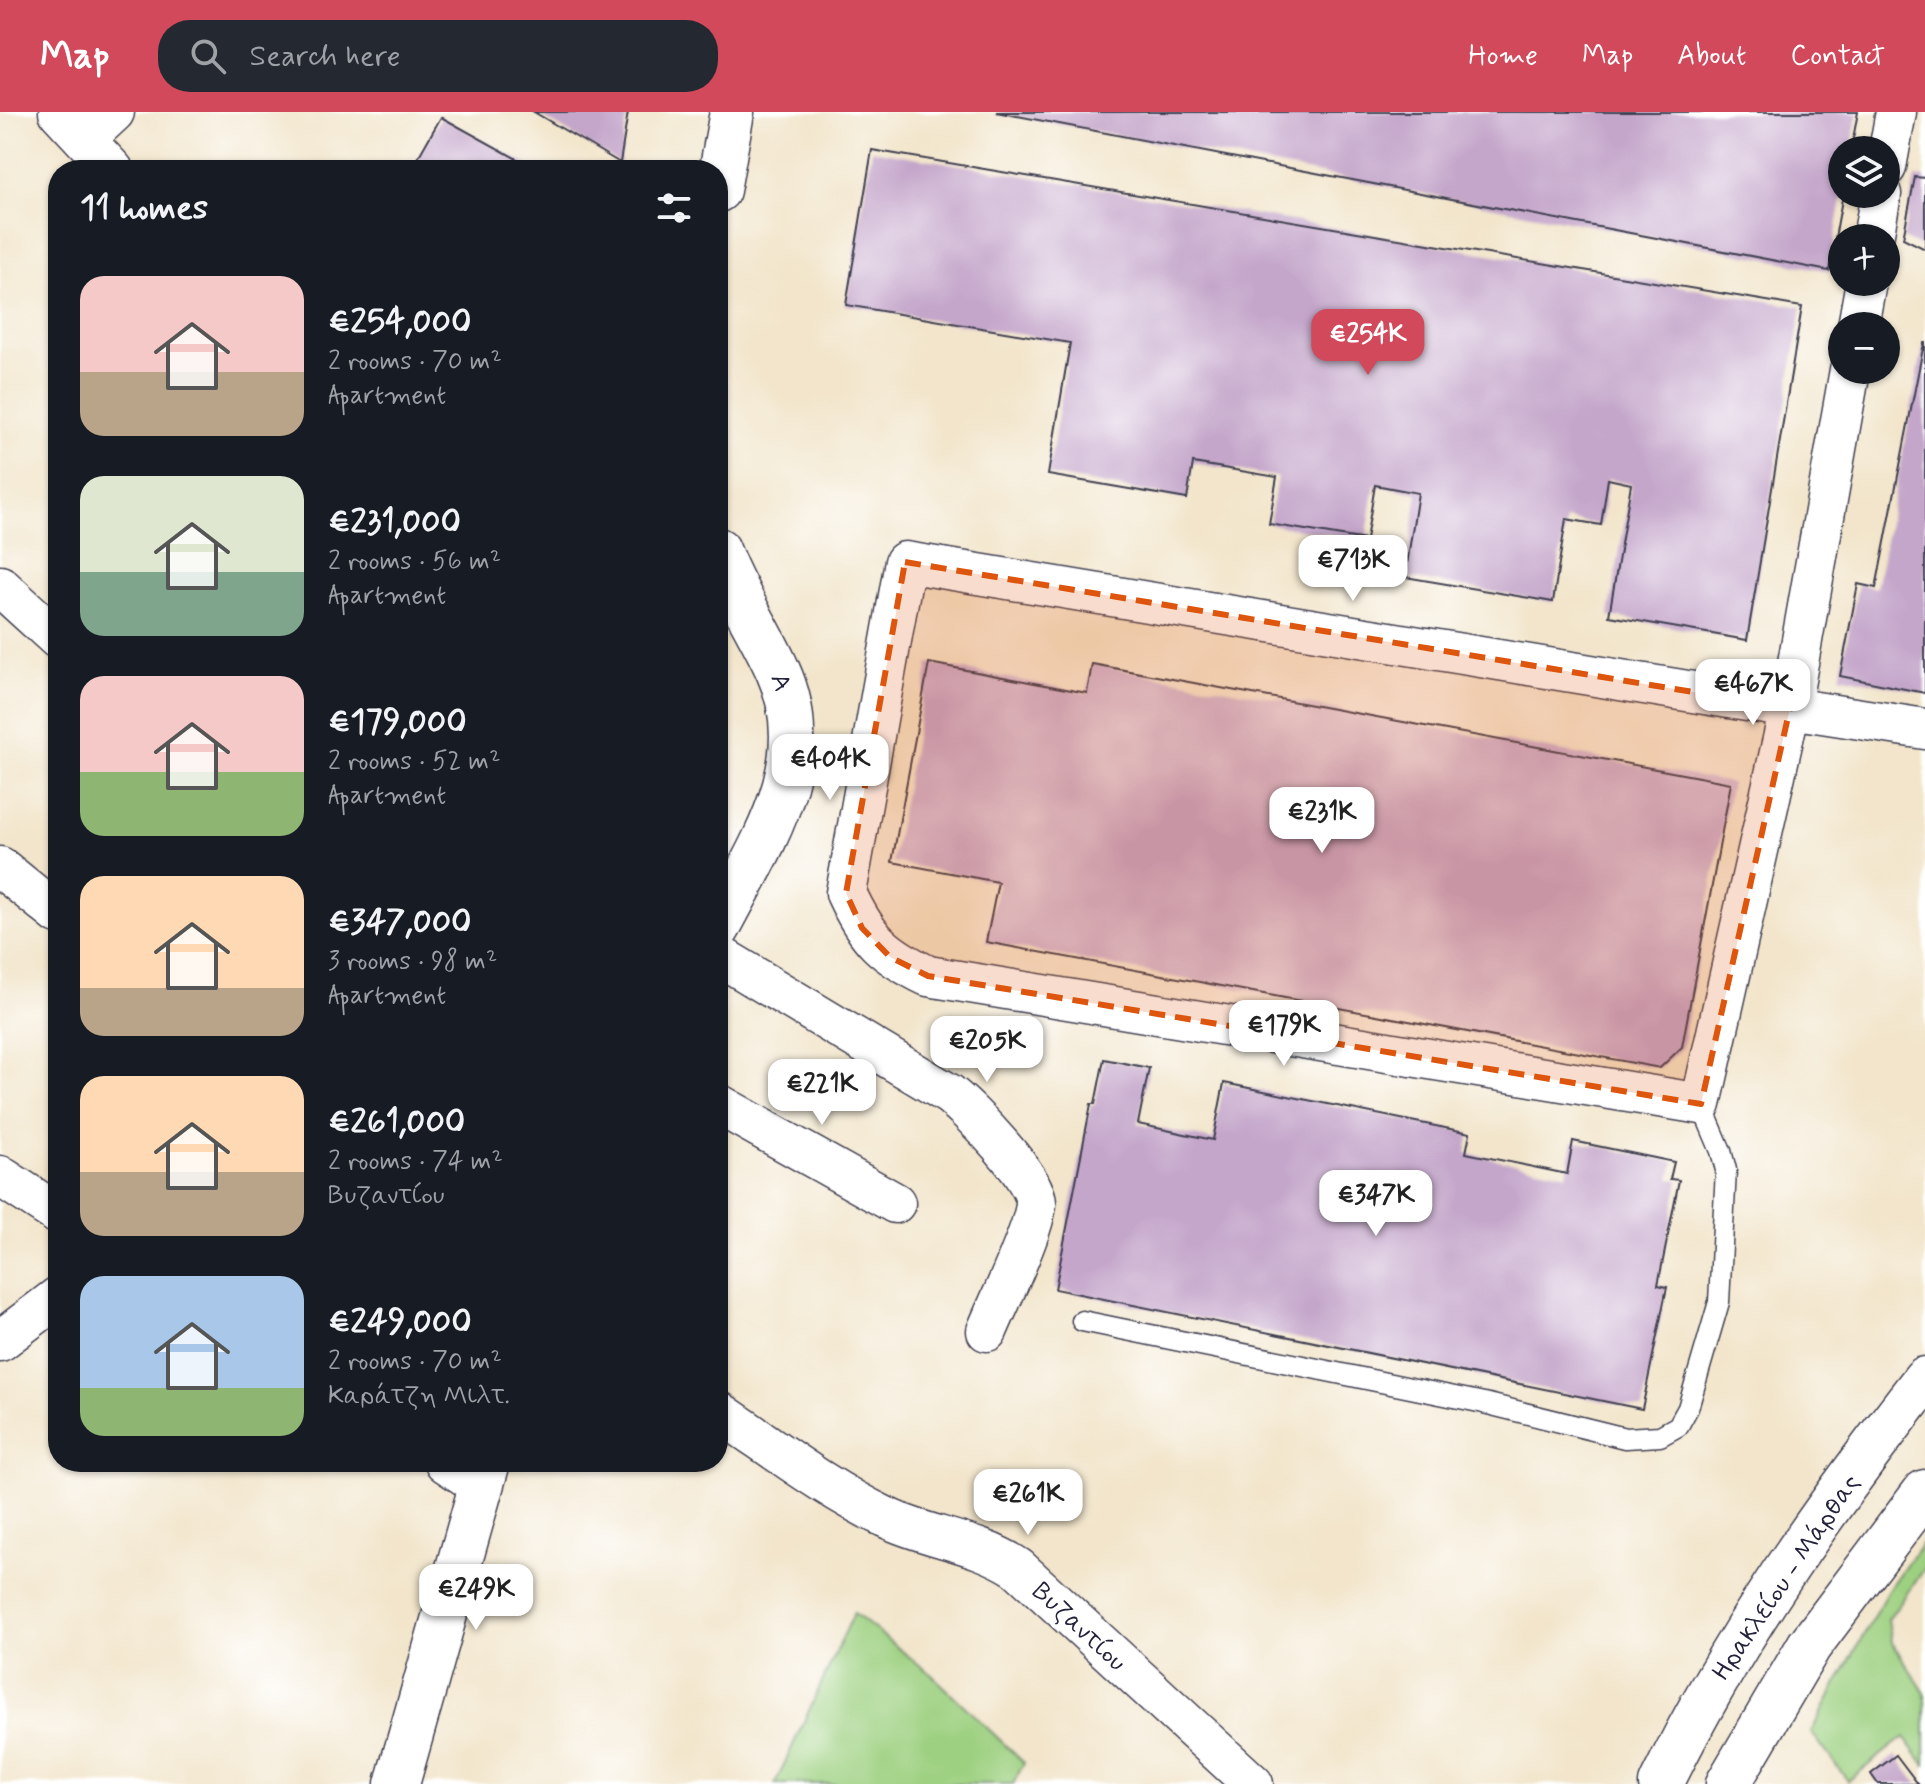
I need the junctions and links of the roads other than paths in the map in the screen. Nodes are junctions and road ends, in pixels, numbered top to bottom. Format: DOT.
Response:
graph roads {
  1 [pos="114,112"];
  2 [pos="732,112"];
  3 [pos="1896,112"];
  4 [pos="72,126"];
  5 [pos="1892,136"];
  6 [pos="104,160"];
  7 [pos="723,160"];
  8 [pos="1848,384"];
  9 [pos="0,586"];
  10 [pos="730,599"];
  11 [pos="48,630"];
  12 [pos="1790,708"];
  13 [pos="1925,729"];
  14 [pos="0,867"];
  15 [pos="48,906"];
  16 [pos="728,908"];
  17 [pos="728,961"];
  18 [pos="1701,1104"];
  19 [pos="728,1110"];
  20 [pos="0,1177"];
  21 [pos="895,1203"];
  22 [pos="48,1208"];
  23 [pos="48,1305"];
  24 [pos="1082,1321"];
  25 [pos="987,1331"];
  26 [pos="0,1341"];
  27 [pos="1925,1379"];
  28 [pos="728,1418"];
  29 [pos="485,1474"];
  30 [pos="1925,1492"];
  31 [pos="397,1784"];
  32 [pos="1253,1784"];
  33 [pos="1661,1784"];
  34 [pos="1728,1784"];
  1 -- 4 [label="street"];
  2 -- 7 [label="main road"];
  3 -- 5 [label="street"];
  4 -- 6 [label="street"];
  8 -- 12 [label="street"];
  9 -- 11 [label="street"];
  10 -- 16 [label="main road, Α"];
  12 -- 13 [label="street"];
  12 -- 18 [label="street"];
  12 -- 18 [label="street"];
  14 -- 15 [label="street"];
  17 -- 25 [label="street"];
  18 -- 24 [label="lane"];
  19 -- 21 [label="street"];
  20 -- 22 [label="street"];
  23 -- 26 [label="street"];
  27 -- 33 [label="main road, Ηρακλείου - Μάρθας"];
  28 -- 32 [label="street, Βυζαντίου"];
  29 -- 31 [label="main road"];
  30 -- 34 [label="main road"];
}
